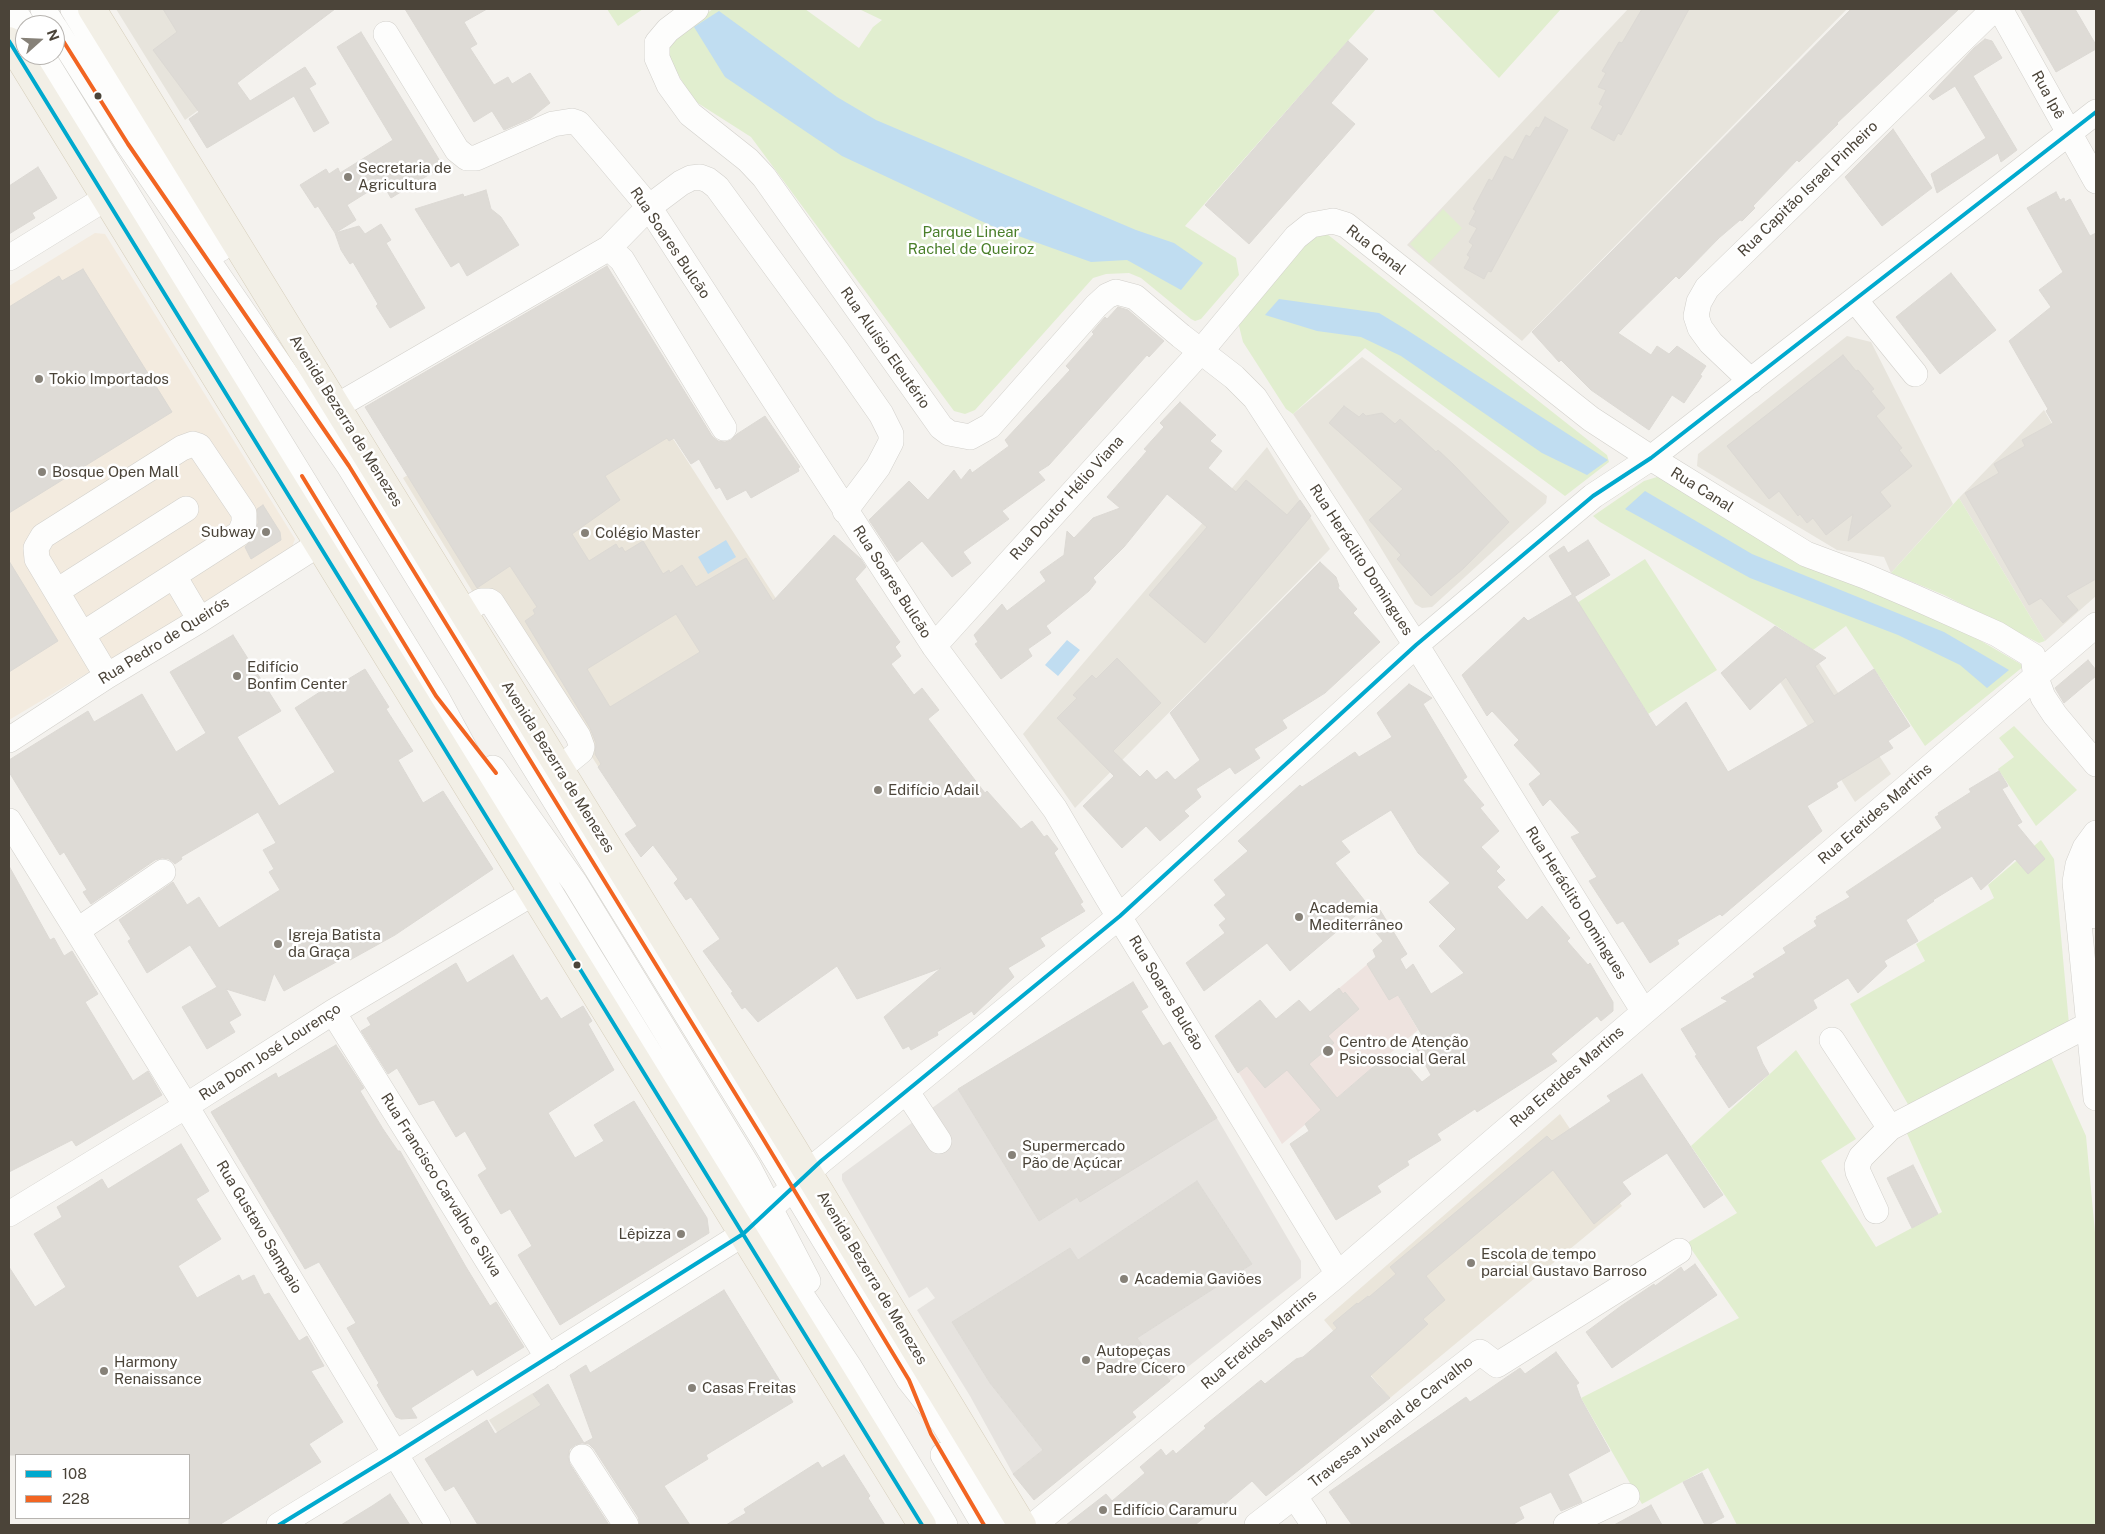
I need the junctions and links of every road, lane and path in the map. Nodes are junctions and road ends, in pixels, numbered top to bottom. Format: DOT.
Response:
graph roads {
  1 [pos="73,9"];
  2 [pos="92,9"];
  3 [pos="696,9"];
  4 [pos="1994,9"];
  5 [pos="2000,9"];
  6 [pos="386,34"];
  7 [pos="9,41"];
  8 [pos="65,44"];
  9 [pos="48,65"];
  10 [pos="2096,112"];
  11 [pos="2068,133"];
  12 [pos="2096,182"];
  13 [pos="106,198"];
  14 [pos="649,207"];
  15 [pos="609,248"];
  16 [pos="9,258"];
  17 [pos="1855,300"];
  18 [pos="1201,350"];
  19 [pos="1915,374"];
  20 [pos="1751,381"];
  21 [pos="337,406"];
  22 [pos="724,428"];
  23 [pos="331,439"];
  24 [pos="1651,458"];
  25 [pos="186,509"];
  26 [pos="844,510"];
  27 [pos="319,544"];
  28 [pos="174,576"];
  29 [pos="56,591"];
  30 [pos="200,620"];
  31 [pos="2096,625"];
  32 [pos="83,634"];
  33 [pos="1416,645"];
  34 [pos="934,646"];
  35 [pos="107,676"];
  36 [pos="2036,678"];
  37 [pos="9,740"];
  38 [pos="2096,764"];
  39 [pos="9,821"];
  40 [pos="2096,833"];
  41 [pos="2096,856"];
  42 [pos="163,872"];
  43 [pos="533,893"];
  44 [pos="1120,916"];
  45 [pos="2096,916"];
  46 [pos="78,930"];
  47 [pos="333,1012"];
  48 [pos="1644,1012"];
  49 [pos="2090,1024"];
  50 [pos="1832,1040"];
  51 [pos="907,1092"];
  52 [pos="2096,1098"];
  53 [pos="186,1106"];
  54 [pos="1890,1128"];
  55 [pos="939,1141"];
  56 [pos="800,1181"];
  57 [pos="1876,1211"];
  58 [pos="9,1214"];
  59 [pos="756,1221"];
  60 [pos="1679,1251"];
  61 [pos="1338,1274"];
  62 [pos="548,1358"];
  63 [pos="909,1380"];
  64 [pos="395,1454"];
  65 [pos="582,1457"];
  66 [pos="1627,1496"];
  67 [pos="1296,1497"];
  68 [pos="279,1525"];
  69 [pos="438,1525"];
  70 [pos="626,1525"];
  71 [pos="922,1525"];
  72 [pos="945,1525"];
  73 [pos="984,1525"];
  74 [pos="1005,1525"];
  75 [pos="1022,1525"];
  76 [pos="1034,1525"];
  77 [pos="1257,1525"];
  78 [pos="1314,1525"];
  79 [pos="1566,1525"];
  1 -- 23 [label="street, Avenida Bezerra de Menezes"];
  2 -- 21 [label="main road, Avenida Bezerra de Menezes"];
  3 -- 18 [label="street, Rua Aluísio Eleutério"];
  4 -- 20 [label="street, Rua Capitão Israel Pinheiro"];
  5 -- 11 [label="street, Rua Ipê"];
  6 -- 14 [label="street, Rua Soares Bulcão"];
  7 -- 13 [label="main road"];
  8 -- 23 [label="street, Avenida Bezerra de Menezes"];
  9 -- 59 [label="street"];
  10 -- 11 [label="street"];
  11 -- 12 [label="street, Rua Ipê"];
  11 -- 17 [label="street"];
  13 -- 16 [label="street"];
  13 -- 27 [label="main road"];
  14 -- 15 [label="street"];
  14 -- 26 [label="street, Rua Soares Bulcão"];
  14 -- 26 [label="street"];
  15 -- 21 [label="street"];
  15 -- 22 [label="street"];
  17 -- 19 [label="street"];
  17 -- 20 [label="street"];
  18 -- 24 [label="street, Rua Canal"];
  18 -- 33 [label="street, Rua Heráclito Domingues"];
  18 -- 34 [label="street, Rua Doutor Hélio Viana"];
  20 -- 24 [label="street"];
  21 -- 56 [label="main road, Avenida Bezerra de Menezes"];
  23 -- 56 [label="street, Avenida Bezerra de Menezes"];
  24 -- 33 [label="street"];
  24 -- 36 [label="street, Rua Canal"];
  25 -- 29 [label="street"];
  26 -- 34 [label="street, Rua Soares Bulcão"];
  27 -- 30 [label="street, Rua Pedro de Queirós"];
  27 -- 43 [label="main road"];
  28 -- 29 [label="street"];
  28 -- 30 [label="street"];
  28 -- 32 [label="street"];
  29 -- 32 [label="street"];
  30 -- 35 [label="street, Rua Pedro de Queirós"];
  31 -- 36 [label="street, Rua Eretides Martins"];
  32 -- 35 [label="street"];
  33 -- 44 [label="street"];
  33 -- 48 [label="street, Rua Heráclito Domingues"];
  34 -- 44 [label="street, Rua Soares Bulcão"];
  35 -- 37 [label="street, Rua Pedro de Queirós"];
  36 -- 38 [label="street, Rua Canal"];
  36 -- 48 [label="street, Rua Eretides Martins"];
  39 -- 46 [label="street, Rua Gustavo Sampaio"];
  40 -- 49 [label="street"];
  41 -- 45 [label="street"];
  42 -- 46 [label="street"];
  43 -- 47 [label="street, Rua Dom José Lourenço"];
  43 -- 59 [label="main road"];
  44 -- 51 [label="street"];
  44 -- 61 [label="street, Rua Soares Bulcão"];
  46 -- 53 [label="street, Rua Gustavo Sampaio"];
  47 -- 53 [label="street, Rua Dom José Lourenço"];
  47 -- 62 [label="street, Rua Francisco Carvalho e Silva"];
  48 -- 61 [label="street, Rua Eretides Martins"];
  49 -- 52 [label="street"];
  49 -- 54 [label="street"];
  50 -- 54 [label="street"];
  51 -- 55 [label="street"];
  51 -- 56 [label="street"];
  53 -- 58 [label="street, Rua Dom José Lourenço"];
  53 -- 64 [label="street, Rua Gustavo Sampaio"];
  54 -- 57 [label="street"];
  56 -- 59 [label="street"];
  56 -- 63 [label="street, Avenida Bezerra de Menezes"];
  56 -- 75 [label="main road, Avenida Bezerra de Menezes"];
  59 -- 62 [label="street"];
  59 -- 71 [label="main road"];
  59 -- 72 [label="street"];
  60 -- 67 [label="street, Travessa Juvenal de Carvalho"];
  61 -- 76 [label="street, Rua Eretides Martins"];
  62 -- 64 [label="street"];
  63 -- 73 [label="street, Avenida Bezerra de Menezes"];
  63 -- 74 [label="street, Avenida Bezerra de Menezes"];
  64 -- 68 [label="street"];
  64 -- 69 [label="street, Rua Gustavo Sampaio"];
  65 -- 70 [label="street"];
  66 -- 79 [label="street"];
  67 -- 77 [label="street, Travessa Juvenal de Carvalho"];
  67 -- 78 [label="street"];
}
